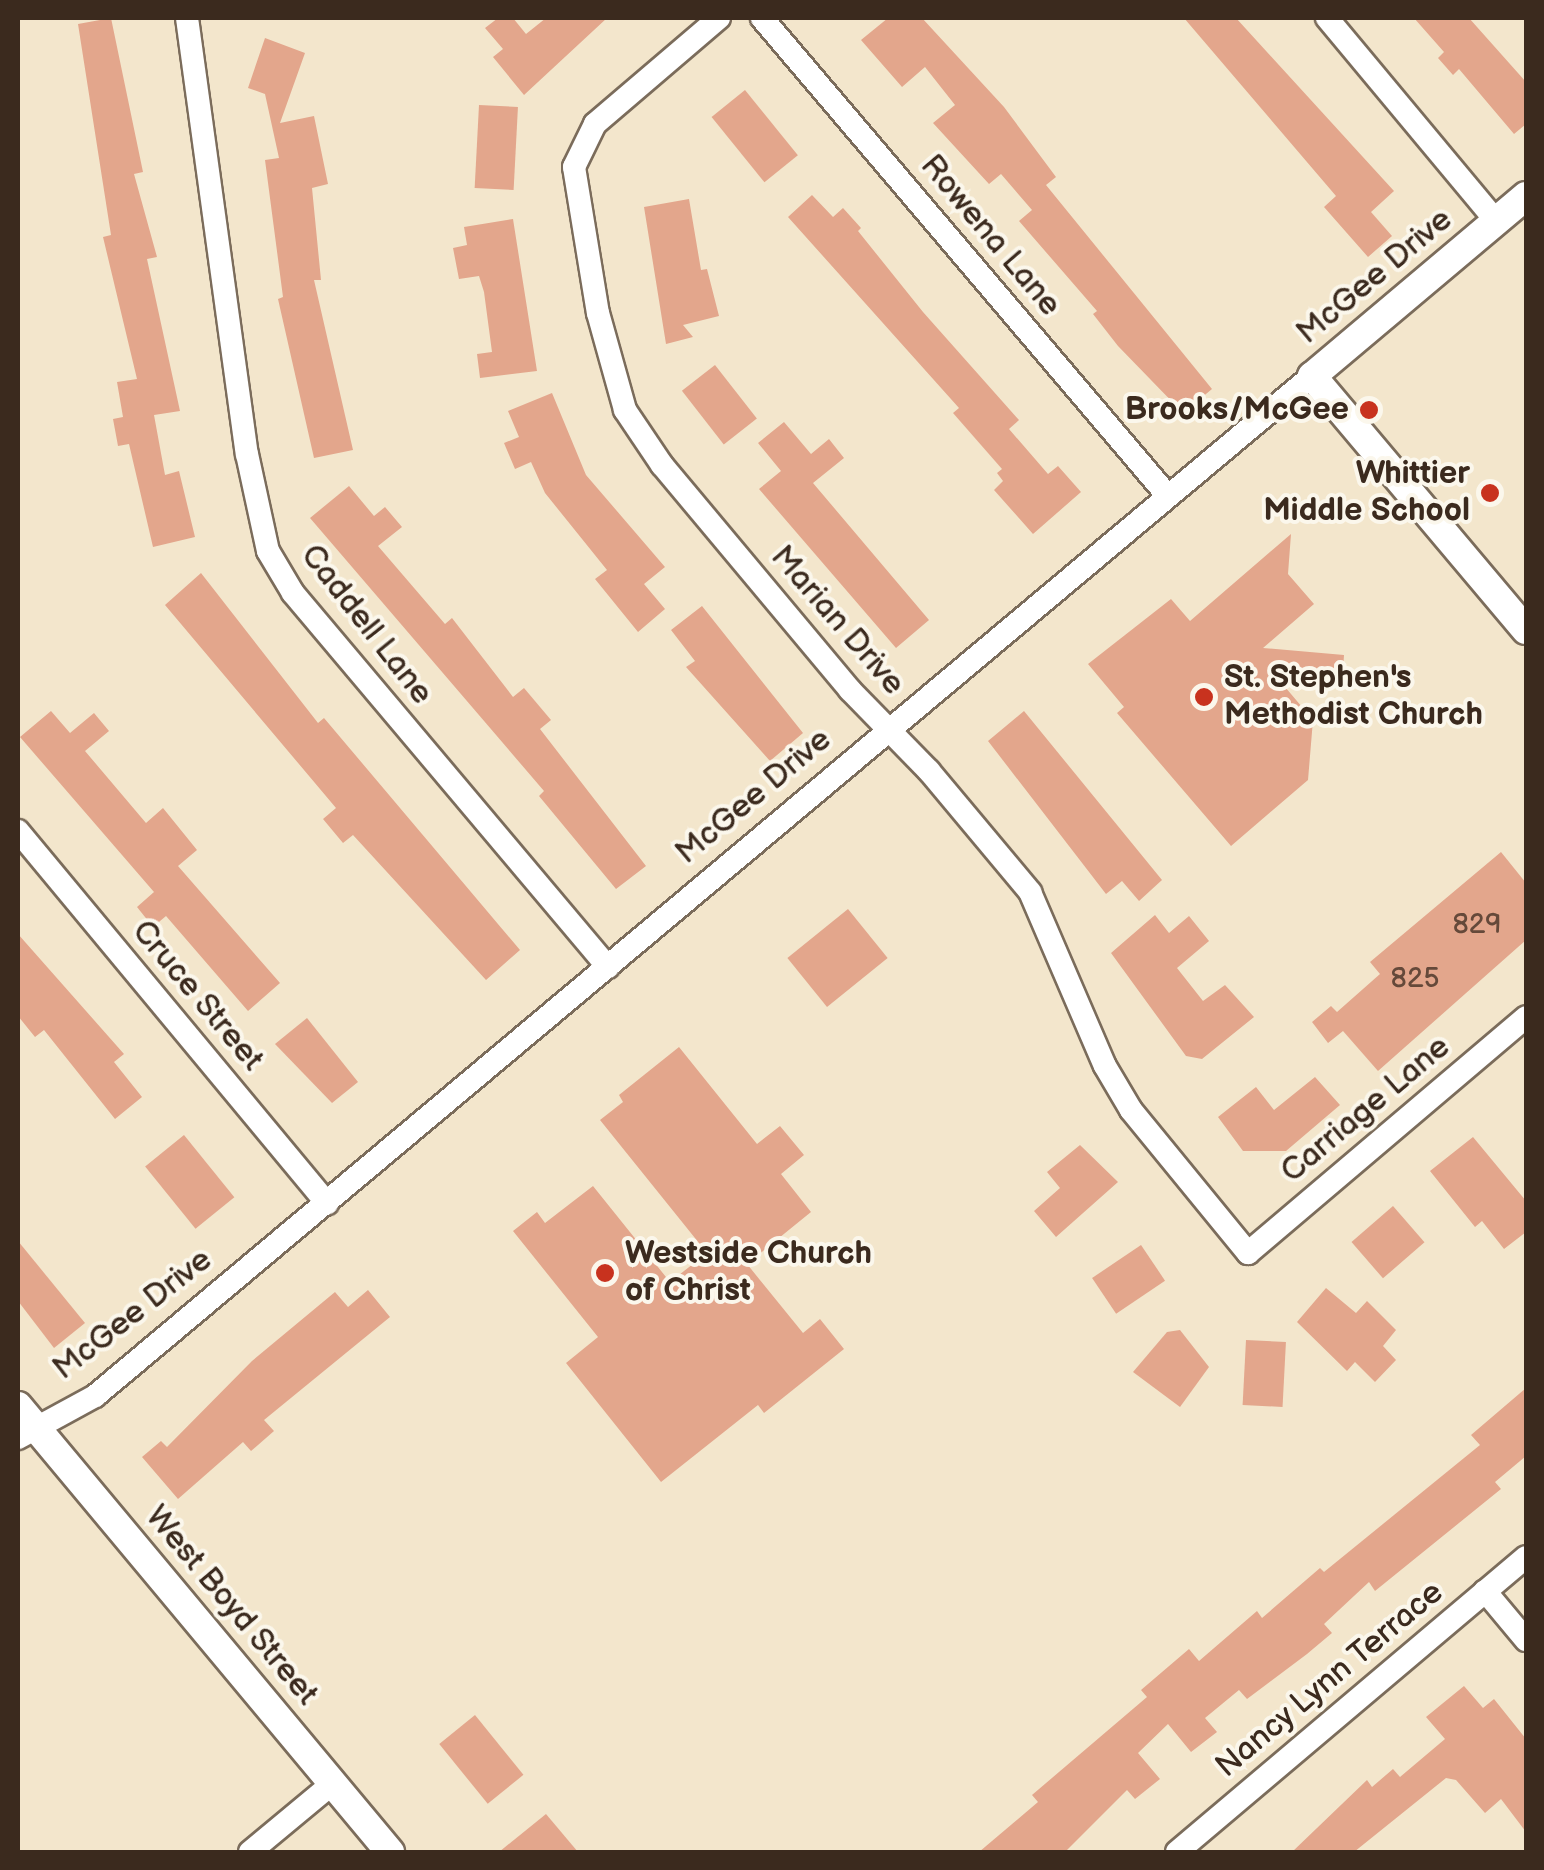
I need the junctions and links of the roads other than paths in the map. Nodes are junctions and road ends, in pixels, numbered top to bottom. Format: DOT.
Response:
graph roads {
  1 [pos="187,18"];
  2 [pos="718,18"];
  3 [pos="762,18"];
  4 [pos="1327,18"];
  5 [pos="1526,196"];
  6 [pos="1496,221"];
  7 [pos="1312,376"];
  8 [pos="1168,496"];
  9 [pos="1526,630"];
  10 [pos="889,730"];
  11 [pos="18,830"];
  12 [pos="608,967"];
  13 [pos="1526,1017"];
  14 [pos="327,1203"];
  15 [pos="1248,1253"];
  16 [pos="18,1406"];
  17 [pos="27,1433"];
  18 [pos="1526,1557"];
  19 [pos="1485,1591"];
  20 [pos="1526,1640"];
  21 [pos="333,1783"];
  22 [pos="250,1852"];
  23 [pos="390,1852"];
  24 [pos="1176,1852"];
  1 -- 12 [label="street, Caddell Lane"];
  2 -- 10 [label="street, Marian Drive"];
  3 -- 8 [label="street, Rowena Lane"];
  4 -- 6 [label="street"];
  5 -- 6 [label="street, McGee Drive"];
  6 -- 7 [label="street, McGee Drive"];
  7 -- 8 [label="street, McGee Drive"];
  7 -- 9 [label="street"];
  8 -- 10 [label="street, McGee Drive"];
  10 -- 12 [label="street, McGee Drive"];
  10 -- 15 [label="street, Marian Drive"];
  11 -- 14 [label="street, Cruce Street"];
  12 -- 14 [label="street, McGee Drive"];
  13 -- 15 [label="street, Carriage Lane"];
  14 -- 17 [label="street, McGee Drive"];
  16 -- 17 [label="street, West Boyd Street"];
  17 -- 21 [label="street, West Boyd Street"];
  18 -- 19 [label="street, Nancy Lynn Terrace"];
  19 -- 20 [label="street"];
  19 -- 24 [label="street, Nancy Lynn Terrace"];
  21 -- 22 [label="street"];
  21 -- 23 [label="street, West Boyd Street"];
}
